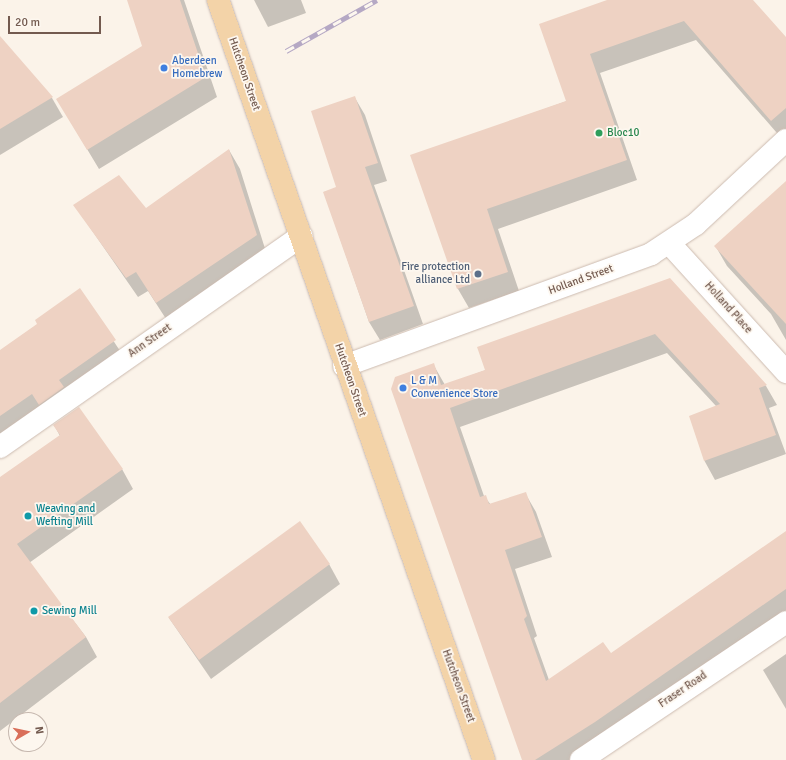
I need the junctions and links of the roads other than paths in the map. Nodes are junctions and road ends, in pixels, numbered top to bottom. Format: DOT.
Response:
graph roads {
  1 [pos="218,0"];
  2 [pos="786,140"];
  3 [pos="301,236"];
  4 [pos="670,244"];
  5 [pos="344,366"];
  6 [pos="786,372"];
  7 [pos="0,447"];
  8 [pos="786,622"];
  9 [pos="484,760"];
  10 [pos="581,760"];
  1 -- 3 [label="main road, Hutcheon Street"];
  2 -- 4 [label="street, Holland Street"];
  3 -- 5 [label="main road, Hutcheon Street"];
  3 -- 7 [label="street, Ann Street"];
  4 -- 5 [label="street, Holland Street"];
  4 -- 6 [label="street, Holland Place"];
  5 -- 9 [label="main road, Hutcheon Street"];
  8 -- 10 [label="street, Fraser Road"];
}
